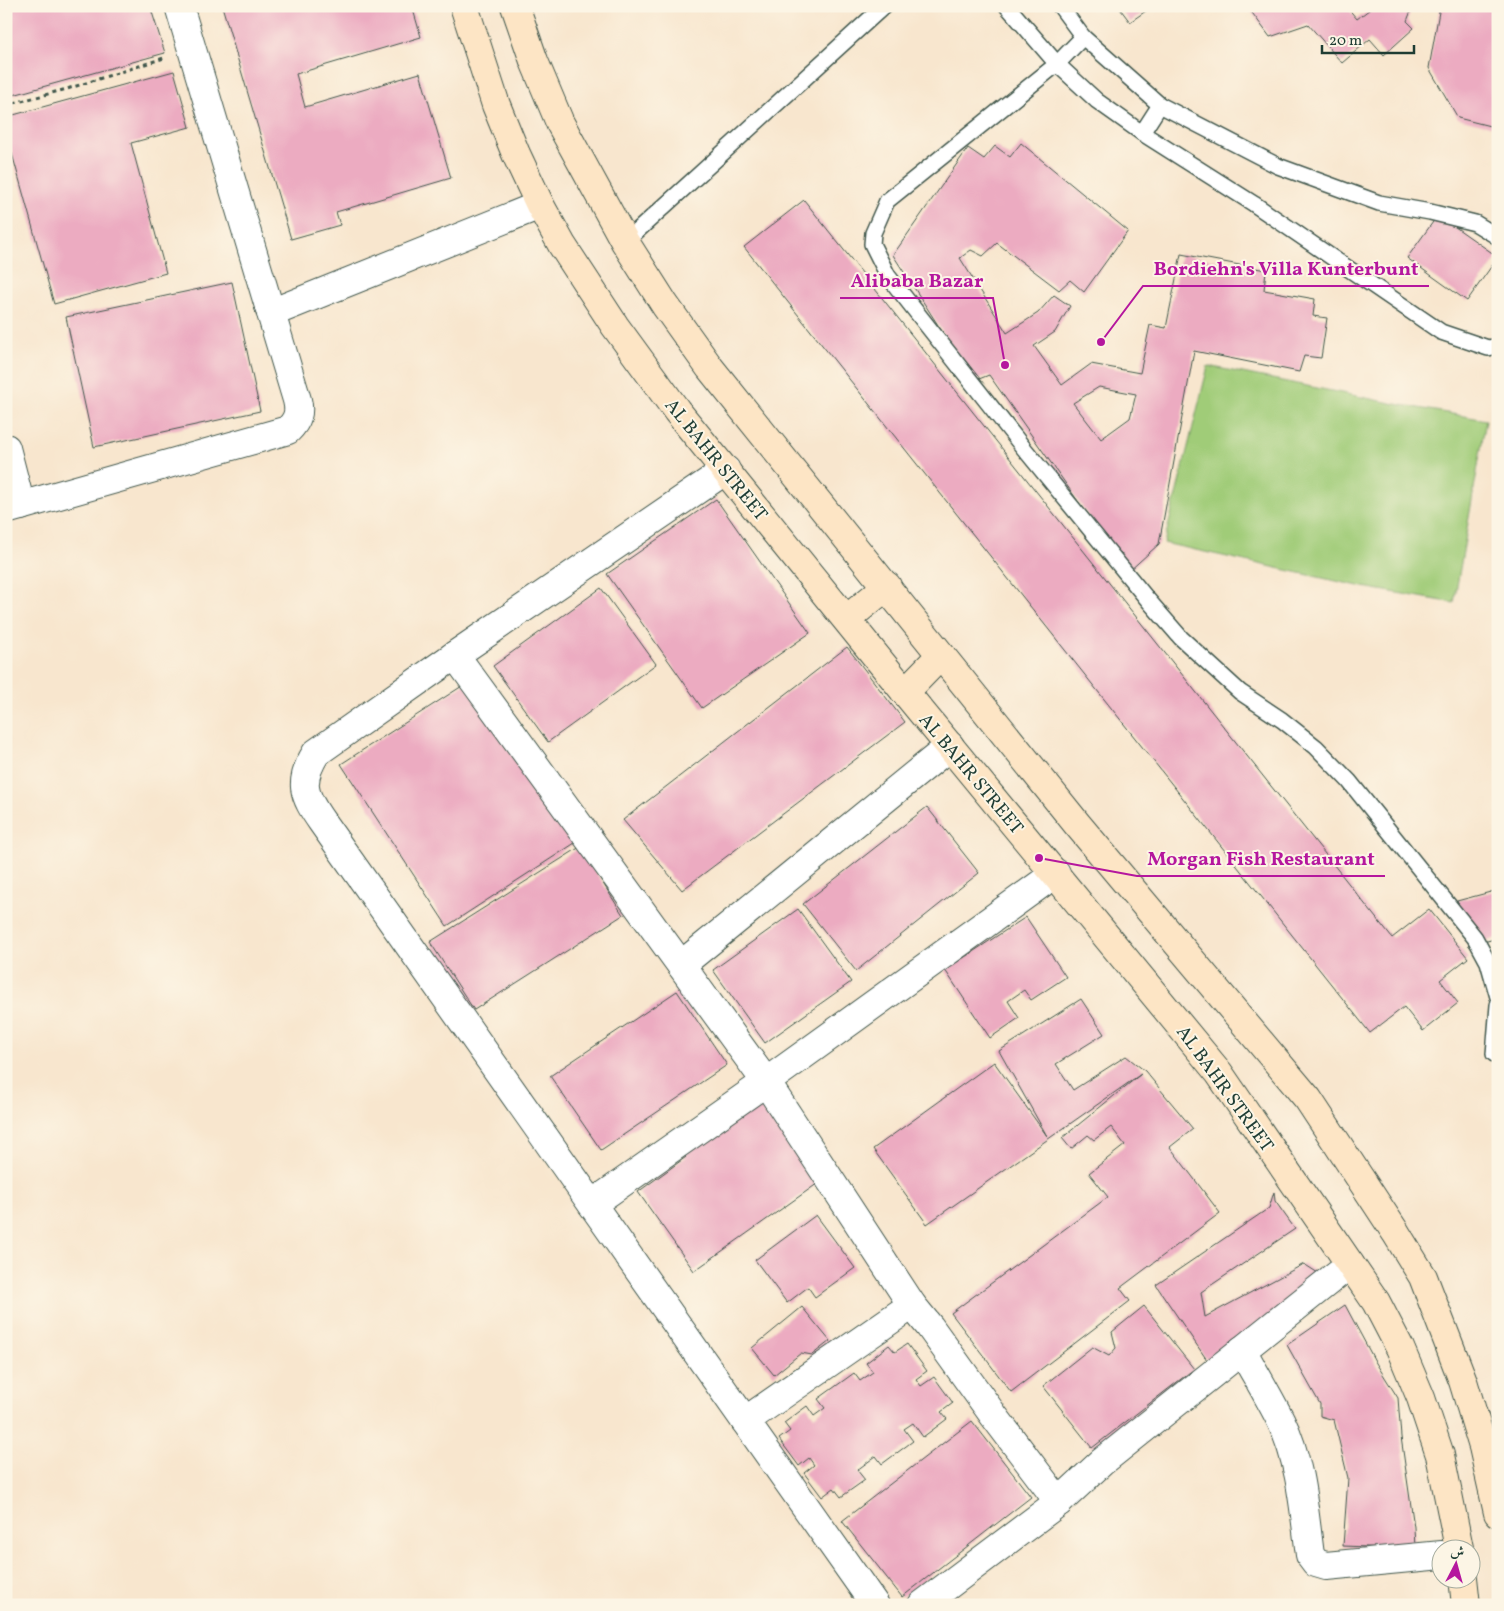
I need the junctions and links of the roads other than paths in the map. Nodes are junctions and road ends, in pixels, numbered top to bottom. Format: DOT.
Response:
graph roads {
  1 [pos="180,6"];
  2 [pos="464,6"];
  3 [pos="515,6"];
  4 [pos="884,6"];
  5 [pos="1008,6"];
  6 [pos="1060,6"];
  7 [pos="1083,37"];
  8 [pos="1057,64"];
  9 [pos="1160,105"];
  10 [pos="1142,133"];
  11 [pos="540,205"];
  12 [pos="1498,237"];
  13 [pos="625,242"];
  14 [pos="271,313"];
  15 [pos="1498,346"];
  16 [pos="6,448"];
  17 [pos="726,470"];
  18 [pos="14,508"];
  19 [pos="887,586"];
  20 [pos="846,619"];
  21 [pos="455,655"];
  22 [pos="941,655"];
  23 [pos="905,692"];
  24 [pos="950,746"];
  25 [pos="1056,873"];
  26 [pos="681,965"];
  27 [pos="1498,997"];
  28 [pos="1498,1005"];
  29 [pos="1494,1054"];
  30 [pos="766,1082"];
  31 [pos="592,1204"];
  32 [pos="1350,1264"];
  33 [pos="912,1304"];
  34 [pos="1242,1350"];
  35 [pos="745,1421"];
  36 [pos="1059,1502"];
  37 [pos="1498,1512"];
  38 [pos="1457,1538"];
  39 [pos="1432,1556"];
  40 [pos="1464,1588"];
  41 [pos="875,1605"];
  42 [pos="922,1605"];
  43 [pos="1466,1605"];
  1 -- 14 [label="street"];
  2 -- 11 [label="main road, AL BAHR STREET"];
  3 -- 13 [label="main road"];
  4 -- 13 [label="lane"];
  5 -- 8 [label="lane"];
  6 -- 7 [label="lane"];
  7 -- 8 [label="lane"];
  7 -- 9 [label="lane"];
  8 -- 10 [label="lane"];
  8 -- 27 [label="lane"];
  9 -- 10 [label="lane"];
  9 -- 12 [label="lane"];
  10 -- 15 [label="lane"];
  11 -- 14 [label="street"];
  11 -- 17 [label="main road, AL BAHR STREET"];
  13 -- 19 [label="main road"];
  14 -- 18 [label="street"];
  16 -- 18 [label="street"];
  17 -- 20 [label="main road, AL BAHR STREET"];
  17 -- 21 [label="street"];
  19 -- 20 [label="main road"];
  19 -- 22 [label="main road"];
  20 -- 23 [label="main road, AL BAHR STREET"];
  21 -- 26 [label="street"];
  21 -- 31 [label="street"];
  22 -- 23 [label="main road"];
  22 -- 37 [label="main road"];
  23 -- 24 [label="main road, AL BAHR STREET"];
  24 -- 25 [label="main road, AL BAHR STREET"];
  24 -- 26 [label="street"];
  25 -- 30 [label="street"];
  25 -- 32 [label="main road, AL BAHR STREET"];
  26 -- 30 [label="street"];
  28 -- 29 [label="lane"];
  30 -- 31 [label="street"];
  30 -- 33 [label="street"];
  31 -- 35 [label="street"];
  32 -- 34 [label="street"];
  32 -- 38 [label="main road, AL BAHR STREET"];
  33 -- 35 [label="street"];
  33 -- 36 [label="street"];
  34 -- 36 [label="street"];
  34 -- 39 [label="street"];
  35 -- 41 [label="street"];
  36 -- 42 [label="street"];
  40 -- 43 [label="main road"];
}
